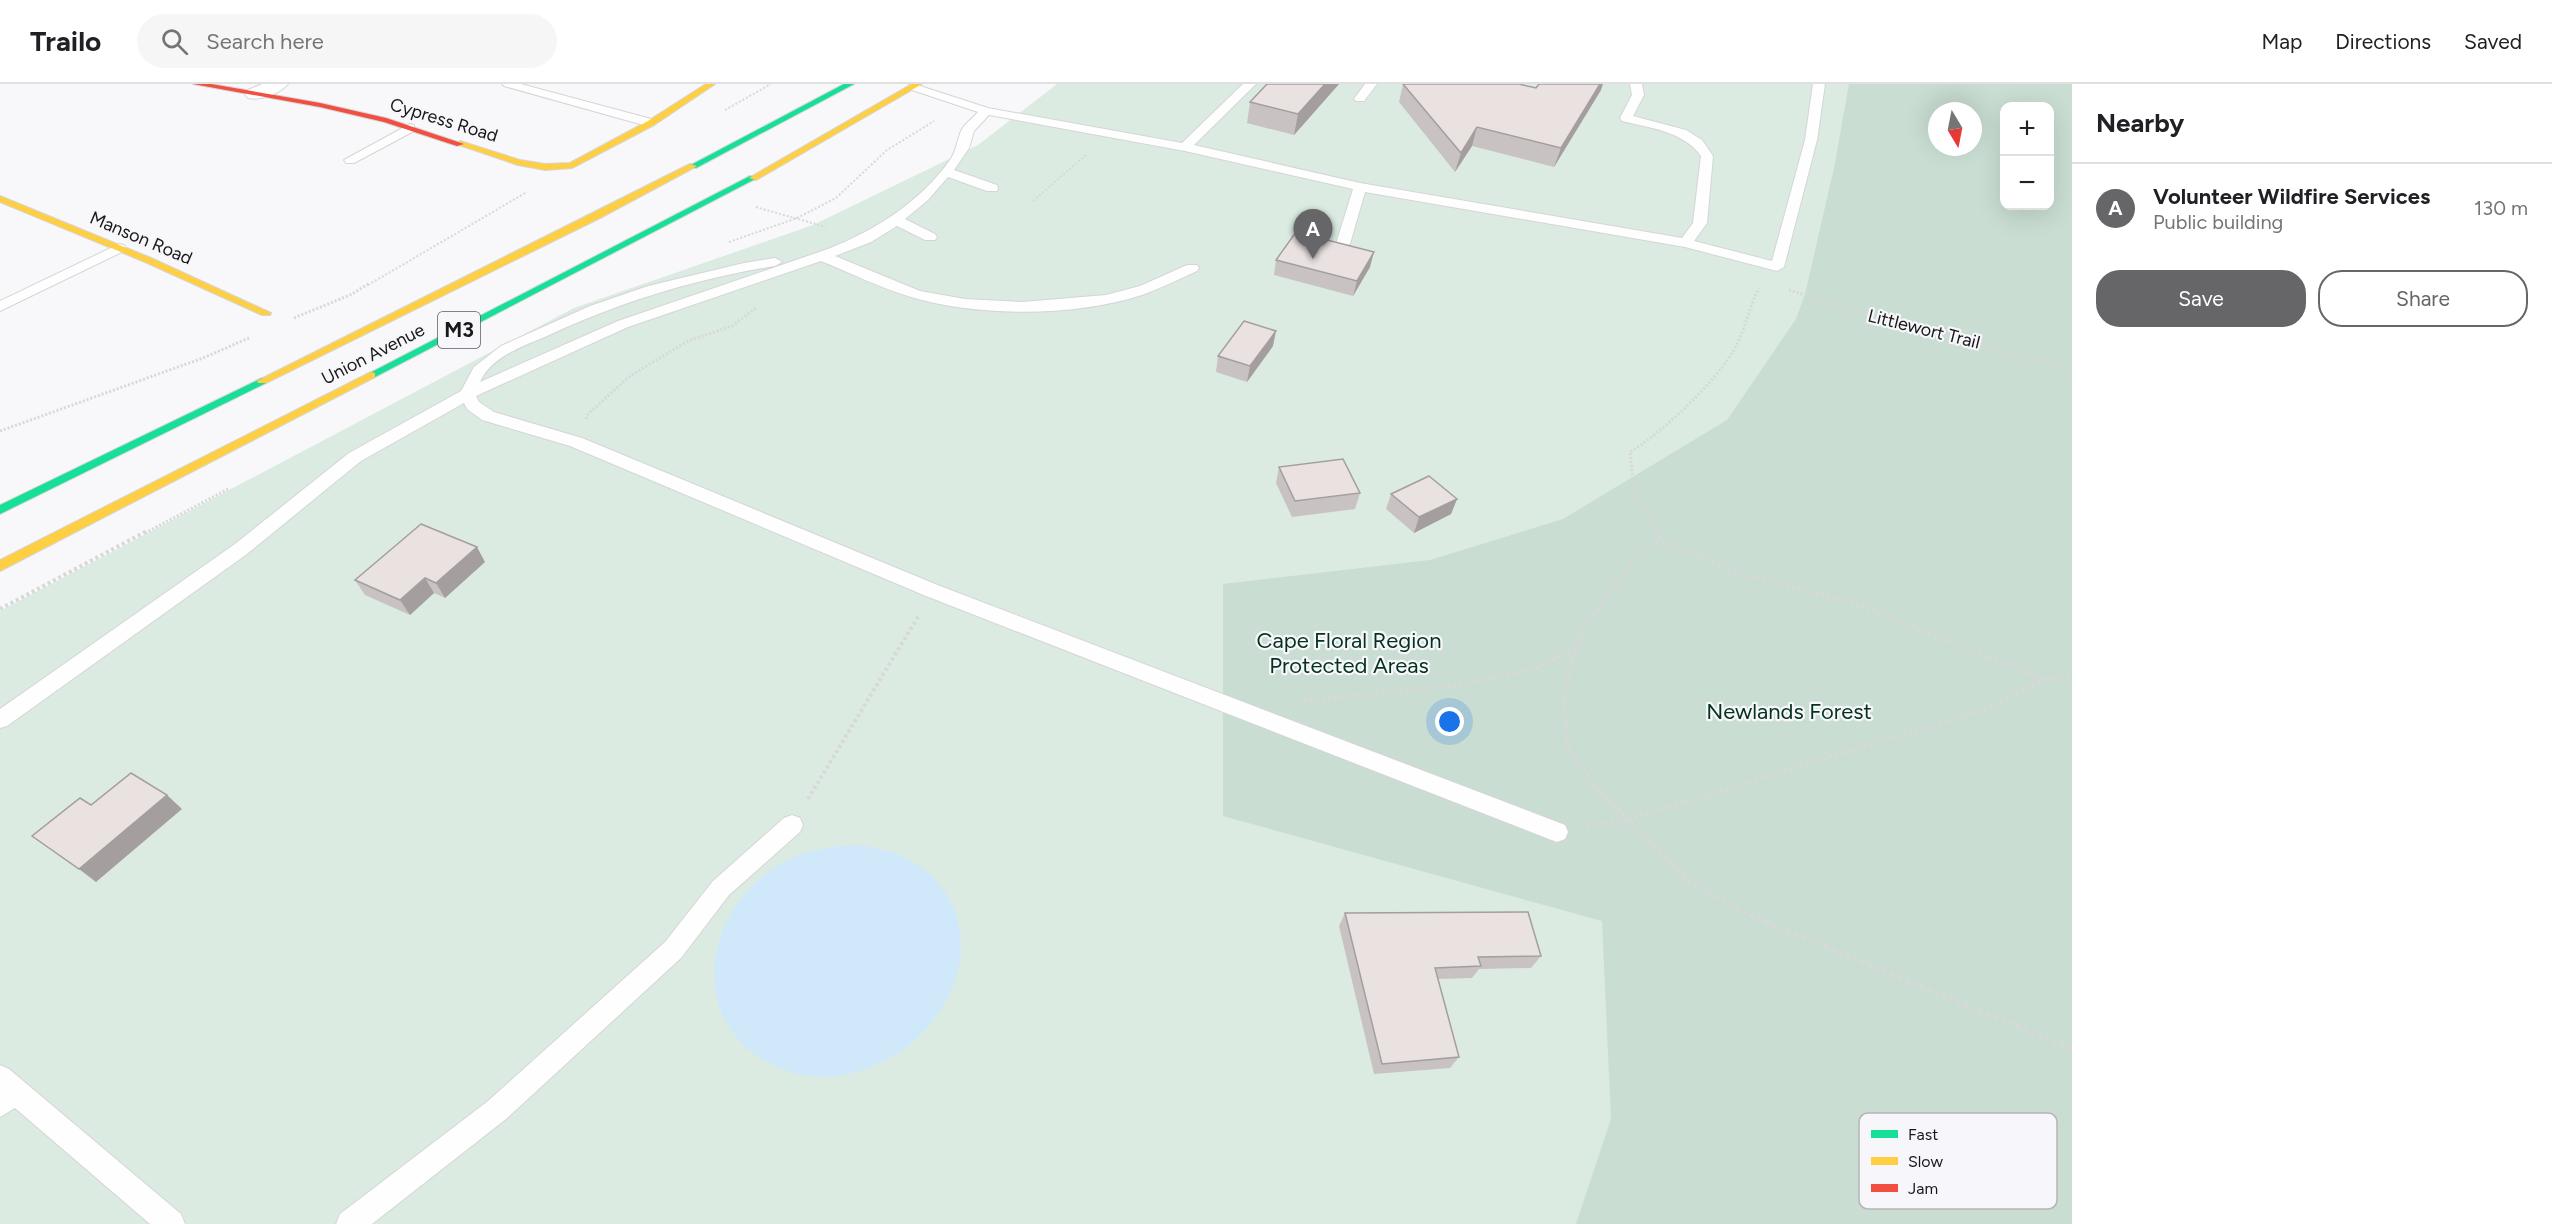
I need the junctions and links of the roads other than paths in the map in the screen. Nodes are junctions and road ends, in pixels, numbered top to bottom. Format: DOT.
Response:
graph roads {
  1 [pos="197,84"];
  2 [pos="278,84"];
  3 [pos="508,84"];
  4 [pos="711,84"];
  5 [pos="850,84"];
  6 [pos="1250,84"];
  7 [pos="1371,84"];
  8 [pos="1636,84"];
  9 [pos="1819,84"];
  10 [pos="914,85"];
  11 [pos="255,94"];
  12 [pos="872,94"];
  13 [pos="1360,99"];
  14 [pos="986,111"];
  15 [pos="651,123"];
  16 [pos="410,128"];
  17 [pos="1185,147"];
  18 [pos="757,149"];
  19 [pos="350,160"];
  20 [pos="947,172"];
  21 [pos="1359,187"];
  22 [pos="992,188"];
  23 [pos="0,199"];
  24 [pos="597,216"];
  25 [pos="896,220"];
  26 [pos="930,237"];
  27 [pos="1686,243"];
  28 [pos="1343,244"];
  29 [pos="119,248"];
  30 [pos="822,256"];
  31 [pos="1192,268"];
  32 [pos="0,307"];
  33 [pos="266,313"];
  34 [pos="467,394"];
  35 [pos="0,510"];
  36 [pos="0,566"];
  37 [pos="0,720"];
  38 [pos="792,825"];
  39 [pos="1557,831"];
  40 [pos="5,1091"];
  41 [pos="171,1224"];
  42 [pos="350,1224"];
  1 -- 11 [label="main road, Cypress Road"];
  2 -- 11 [label="street"];
  3 -- 15 [label="lane"];
  4 -- 15 [label="main road, Cypress Road"];
  5 -- 24 [label="main road, Union Avenue / M3"];
  6 -- 17 [label="lane"];
  7 -- 13 [label="lane"];
  8 -- 27 [label="lane"];
  9 -- 27 [label="lane"];
  10 -- 12 [label="main road"];
  10 -- 14 [label="lane"];
  10 -- 36 [label="main road, Union Avenue / M3"];
  11 -- 16 [label="main road, Cypress Road"];
  14 -- 17 [label="lane"];
  14 -- 20 [label="lane"];
  15 -- 16 [label="main road, Cypress Road"];
  16 -- 19 [label="lane"];
  17 -- 21 [label="lane"];
  18 -- 24 [label="main road"];
  20 -- 22 [label="lane"];
  20 -- 25 [label="lane"];
  21 -- 27 [label="lane"];
  21 -- 28 [label="lane"];
  23 -- 29 [label="main road, Manson Road"];
  24 -- 35 [label="main road, Union Avenue / M3"];
  25 -- 26 [label="lane"];
  25 -- 30 [label="lane"];
  29 -- 32 [label="lane"];
  29 -- 33 [label="main road, Manson Road"];
  30 -- 31 [label="lane"];
  30 -- 34 [label="lane"];
  30 -- 34 [label="lane"];
  34 -- 37 [label="lane"];
  34 -- 39 [label="lane"];
  38 -- 42 [label="lane"];
  40 -- 41 [label="lane"];
}
